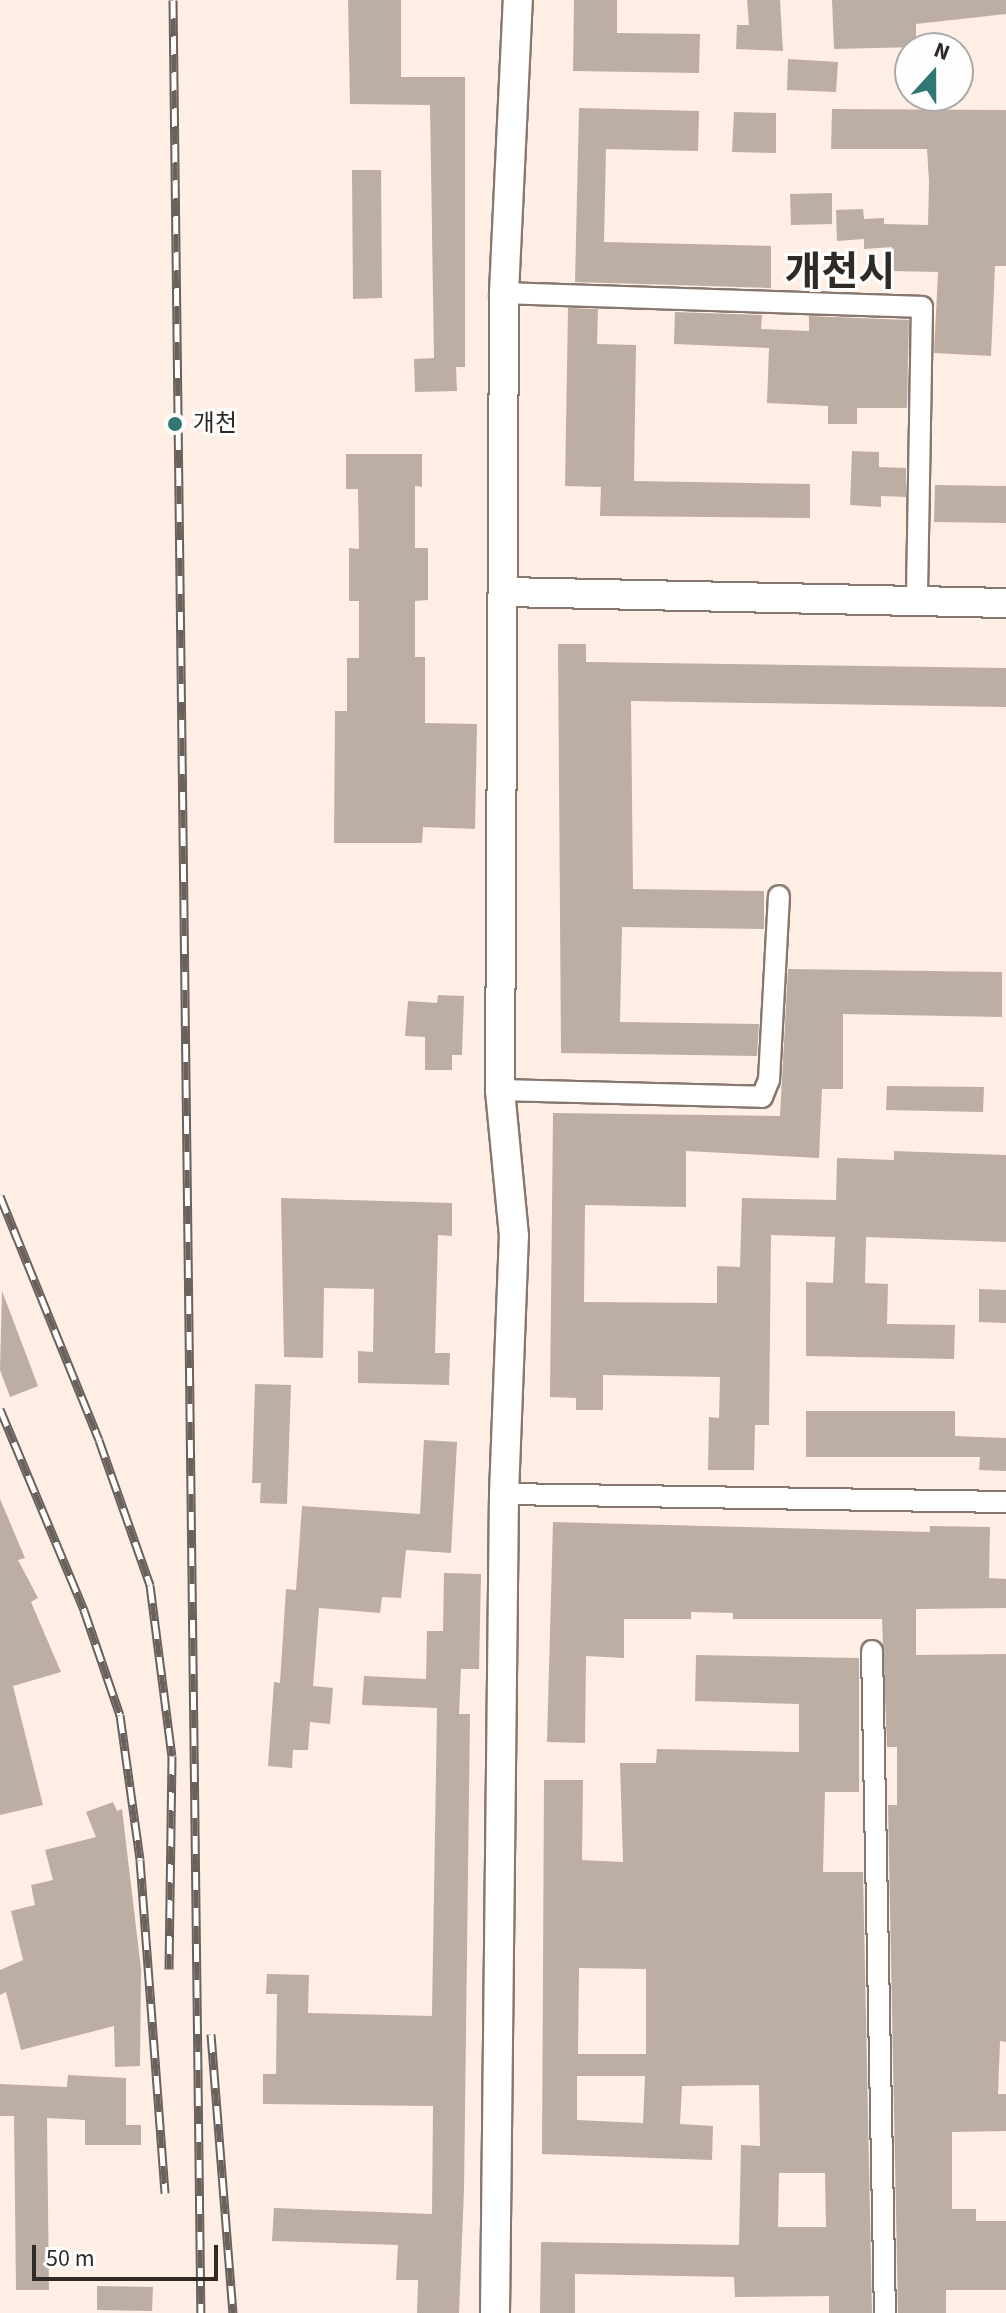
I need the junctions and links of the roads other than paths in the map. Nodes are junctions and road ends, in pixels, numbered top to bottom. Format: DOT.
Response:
graph roads {
  1 [pos="518,0"];
  2 [pos="504,293"];
  3 [pos="506,592"];
  4 [pos="917,601"];
  5 [pos="1006,603"];
  6 [pos="779,896"];
  7 [pos="500,1090"];
  8 [pos="504,1494"];
  9 [pos="1006,1502"];
  10 [pos="872,1651"];
  11 [pos="495,2313"];
  12 [pos="885,2313"];
  1 -- 2 [label="main road"];
  2 -- 3 [label="main road"];
  2 -- 4 [label="street"];
  3 -- 4 [label="main road"];
  3 -- 7 [label="main road"];
  4 -- 5 [label="main road"];
  6 -- 7 [label="street"];
  7 -- 8 [label="main road"];
  8 -- 9 [label="street"];
  8 -- 11 [label="main road"];
  10 -- 12 [label="street"];
}
